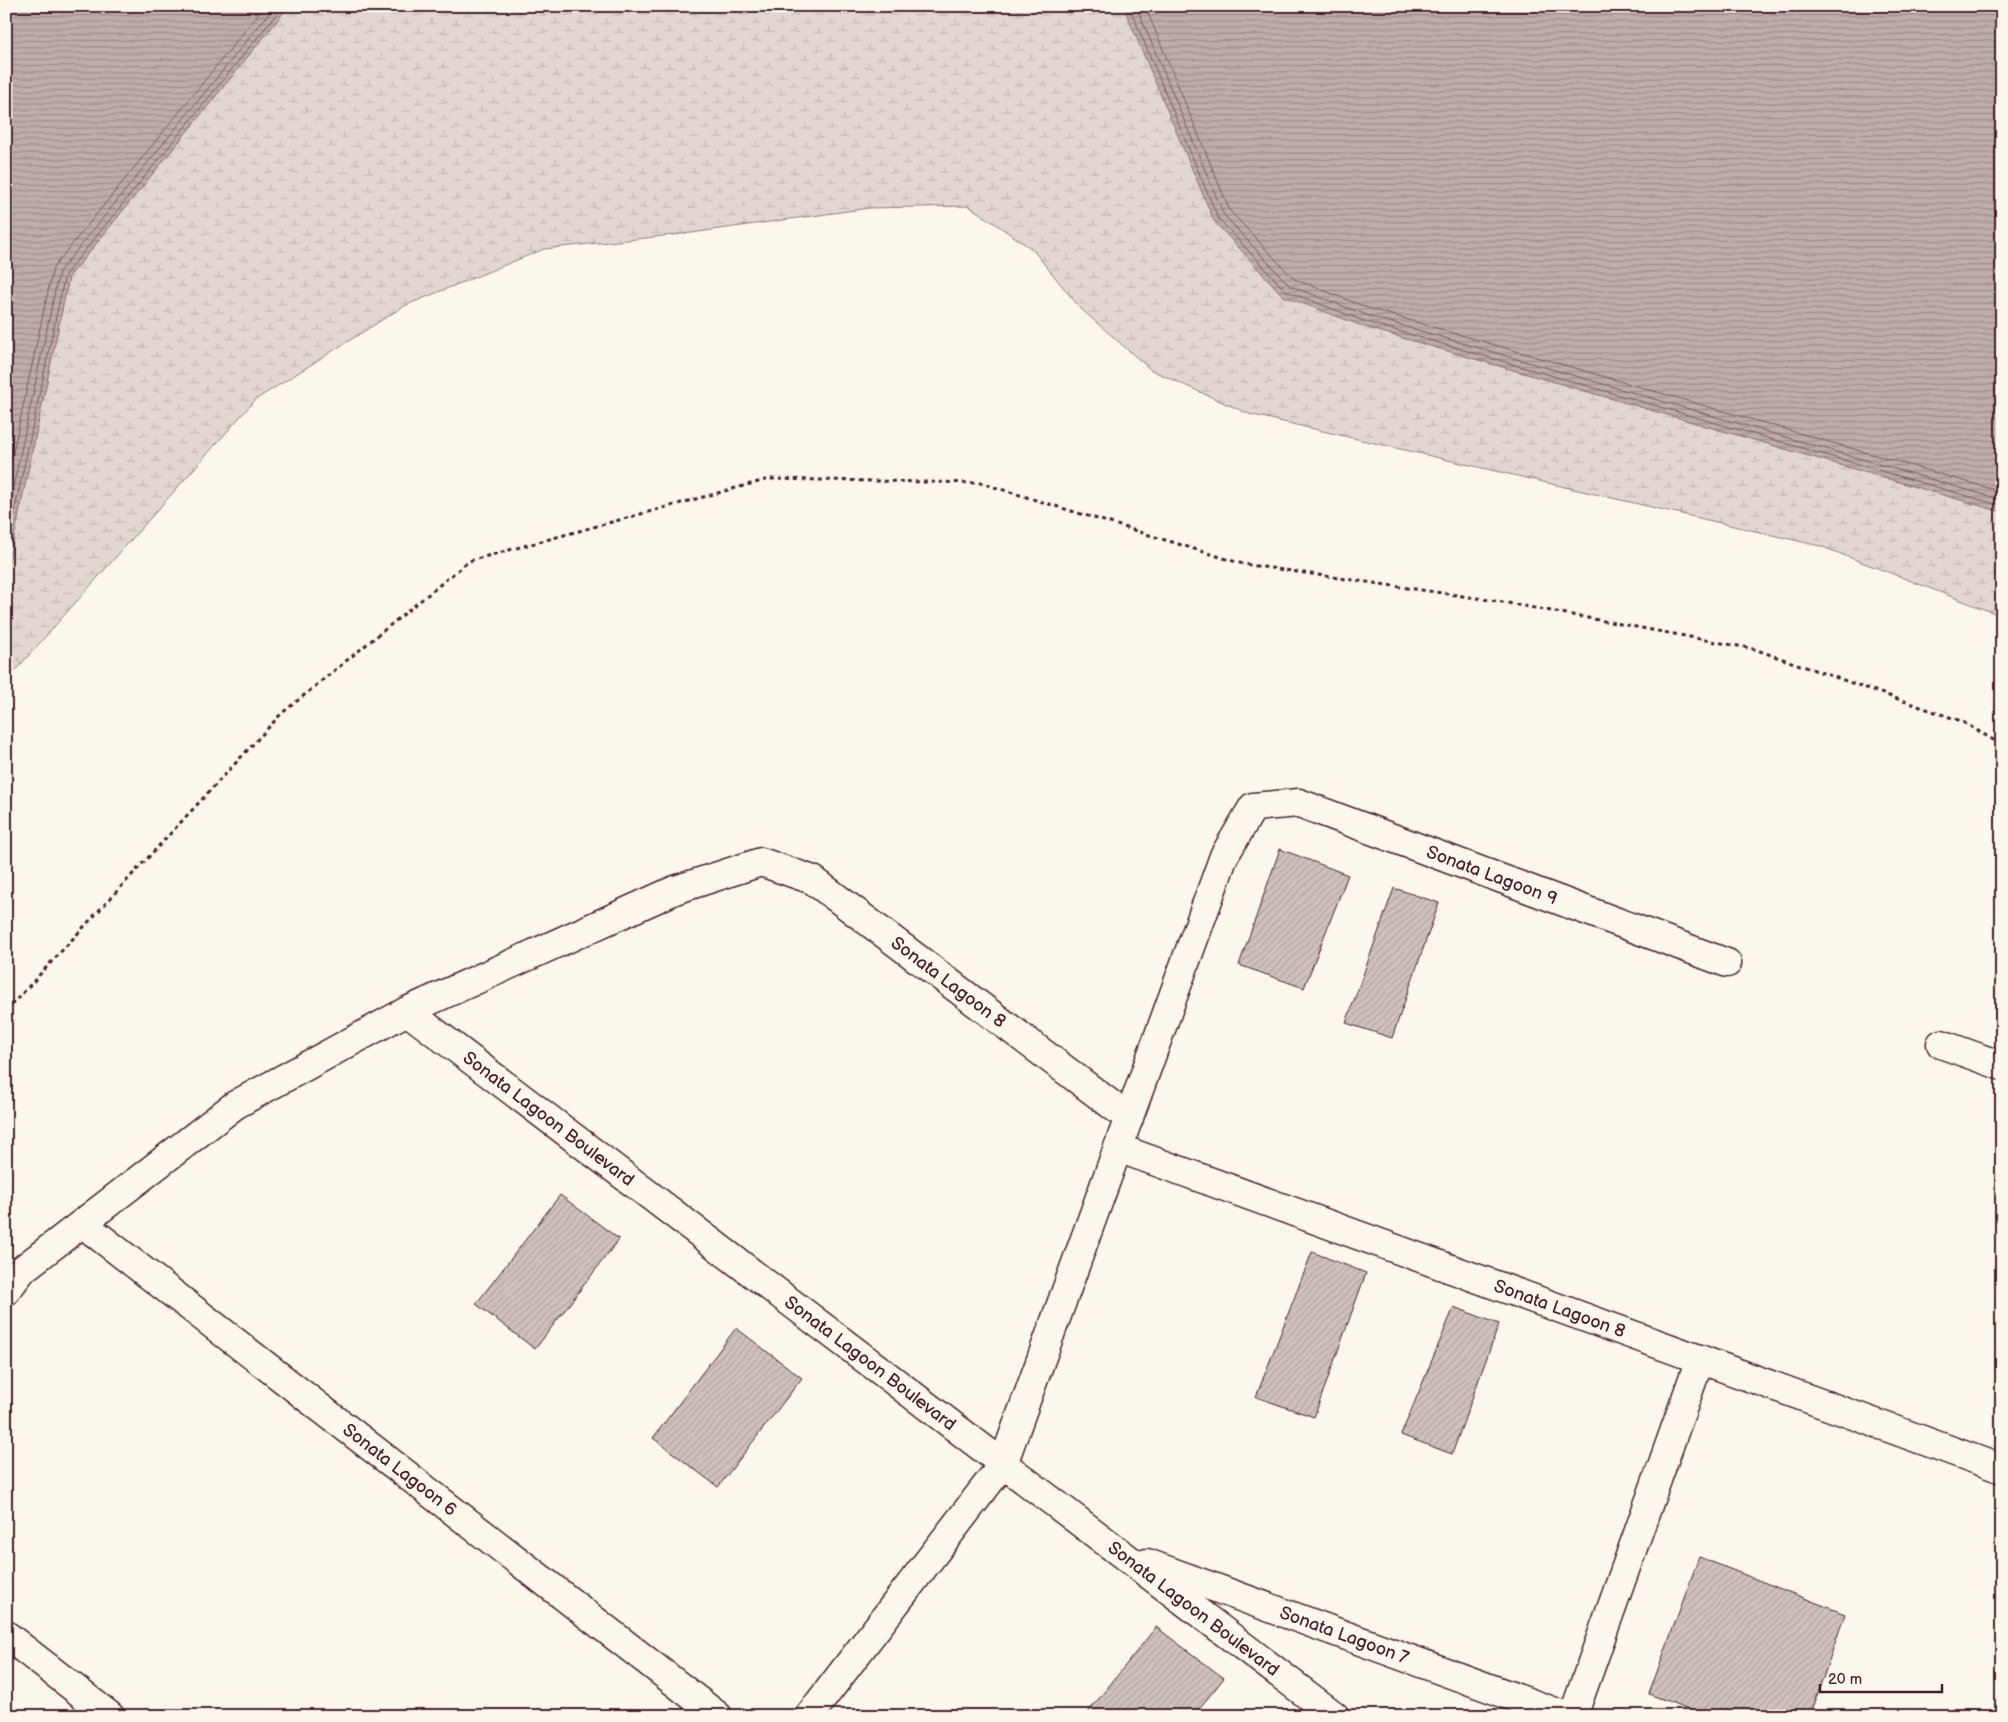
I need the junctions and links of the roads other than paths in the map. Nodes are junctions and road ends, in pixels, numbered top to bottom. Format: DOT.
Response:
graph roads {
  1 [pos="1727,963"];
  2 [pos="407,1011"];
  3 [pos="1941,1044"];
  4 [pos="2002,1066"];
  5 [pos="1129,1118"];
  6 [pos="1118,1148"];
  7 [pos="83,1224"];
  8 [pos="6,1291"];
  9 [pos="1700,1359"];
  10 [pos="1003,1464"];
  11 [pos="2002,1469"];
  12 [pos="1122,1554"];
  13 [pos="6,1635"];
  14 [pos="110,1716"];
  15 [pos="718,1716"];
  16 [pos="809,1716"];
  17 [pos="1335,1716"];
  18 [pos="1566,1716"];
  19 [pos="1573,1716"];
  1 -- 5 [label="street, Sonata Lagoon 9"];
  2 -- 5 [label="street, Sonata Lagoon 8"];
  2 -- 7 [label="street"];
  2 -- 10 [label="street, Sonata Lagoon Boulevard"];
  3 -- 4 [label="street"];
  5 -- 6 [label="street"];
  6 -- 9 [label="street, Sonata Lagoon 8"];
  6 -- 10 [label="street"];
  7 -- 8 [label="street"];
  7 -- 15 [label="street, Sonata Lagoon 6"];
  9 -- 11 [label="street, Sonata Lagoon 8"];
  9 -- 19 [label="street"];
  10 -- 12 [label="street, Sonata Lagoon Boulevard"];
  10 -- 16 [label="street"];
  12 -- 17 [label="street, Sonata Lagoon Boulevard"];
  12 -- 18 [label="street, Sonata Lagoon 7"];
  13 -- 14 [label="street"];
}
